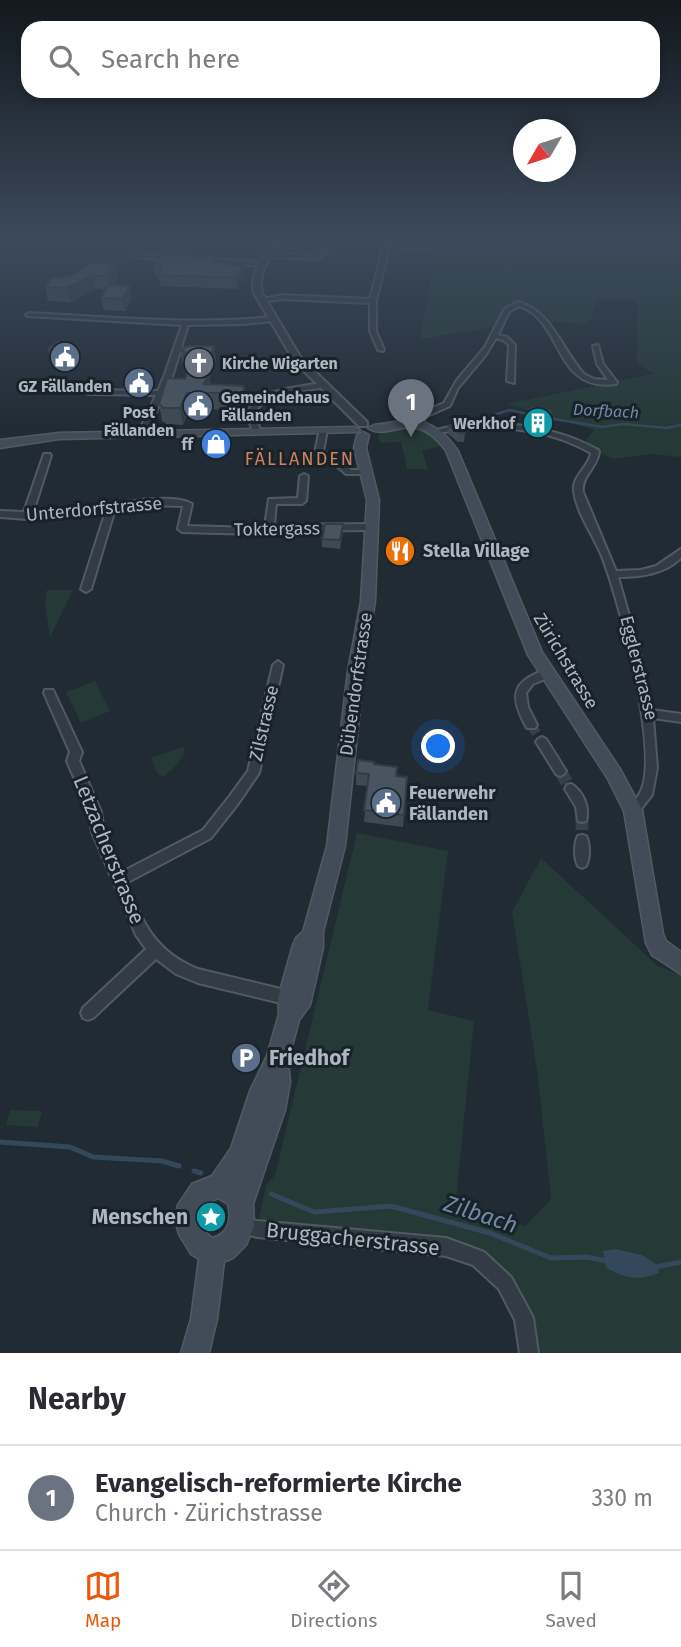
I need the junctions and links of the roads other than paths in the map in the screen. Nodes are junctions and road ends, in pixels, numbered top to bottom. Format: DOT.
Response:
graph roads {
  1 [pos="264,304"];
  2 [pos="373,304"];
  3 [pos="29,315"];
  4 [pos="273,318"];
  5 [pos="186,322"];
  6 [pos="495,336"];
  7 [pos="596,346"];
  8 [pos="382,350"];
  9 [pos="511,381"];
  10 [pos="626,381"];
  11 [pos="613,382"];
  12 [pos="321,385"];
  13 [pos="88,392"];
  14 [pos="159,393"];
  15 [pos="419,424"];
  16 [pos="323,429"];
  17 [pos="364,429"];
  18 [pos="256,431"];
  19 [pos="438,431"];
  20 [pos="142,434"];
  21 [pos="0,444"];
  22 [pos="47,456"];
  23 [pos="366,472"];
  24 [pos="304,476"];
  25 [pos="111,507"];
  26 [pos="0,514"];
  27 [pos="27,516"];
  28 [pos="372,527"];
  29 [pos="269,528"];
  30 [pos="182,529"];
  31 [pos="681,552"];
  32 [pos="613,575"];
  33 [pos="86,589"];
  34 [pos="278,664"];
  35 [pos="548,673"];
  36 [pos="49,693"];
  37 [pos="654,713"];
  38 [pos="681,718"];
  39 [pos="531,725"];
  40 [pos="542,743"];
  41 [pos="560,771"];
  42 [pos="571,789"];
  43 [pos="633,810"];
  44 [pos="582,817"];
  45 [pos="582,840"];
  46 [pos="582,862"];
  47 [pos="119,880"];
  48 [pos="155,950"];
  49 [pos="681,964"];
  50 [pos="290,1006"];
  51 [pos="88,1013"];
  52 [pos="278,1061"];
  53 [pos="220,1185"];
  54 [pos="241,1214"];
  55 [pos="213,1251"];
  56 [pos="195,1353"];
  57 [pos="529,1353"];
  1 -- 4 [label="street"];
  2 -- 8 [label="street"];
  3 -- 5 [label="street"];
  4 -- 5 [label="street"];
  4 -- 12 [label="street"];
  5 -- 14 [label="street"];
  6 -- 9 [label="street"];
  6 -- 11 [label="street"];
  6 -- 15 [label="street"];
  7 -- 11 [label="street"];
  10 -- 11 [label="street"];
  12 -- 17 [label="street"];
  12 -- 18 [label="street"];
  13 -- 14 [label="street"];
  14 -- 20 [label="street"];
  15 -- 17 [label="main road"];
  15 -- 19 [label="main road"];
  16 -- 17 [label="main road"];
  16 -- 18 [label="main road"];
  16 -- 23 [label="street"];
  17 -- 23 [label="main road, Dübendorfstrasse"];
  18 -- 20 [label="main road"];
  19 -- 32 [label="street, Egglerstrasse"];
  19 -- 35 [label="main road, Zürichstrasse"];
  20 -- 21 [label="main road"];
  22 -- 27 [label="street"];
  23 -- 28 [label="main road, Dübendorfstrasse"];
  24 -- 29 [label="street"];
  25 -- 27 [label="street, Unterdorfstrasse"];
  25 -- 30 [label="street, Unterdorfstrasse"];
  25 -- 33 [label="street"];
  26 -- 27 [label="street, Unterdorfstrasse"];
  28 -- 29 [label="street, Toktergass"];
  28 -- 50 [label="main road, Dübendorfstrasse"];
  29 -- 30 [label="street, Toktergass"];
  31 -- 32 [label="street"];
  32 -- 37 [label="street, Egglerstrasse"];
  34 -- 47 [label="street, Zilstrasse"];
  35 -- 39 [label="street"];
  35 -- 43 [label="main road, Zürichstrasse"];
  36 -- 47 [label="street, Letzacherstrasse"];
  37 -- 38 [label="street"];
  37 -- 43 [label="street, Egglerstrasse"];
  40 -- 41 [label="street"];
  42 -- 44 [label="street"];
  43 -- 49 [label="main road, Zürichstrasse"];
  45 -- 46 [label="street"];
  47 -- 48 [label="street, Letzacherstrasse"];
  48 -- 50 [label="street, Letzacherstrasse"];
  48 -- 51 [label="street"];
  50 -- 52 [label="main road, Dübendorfstrasse"];
  52 -- 53 [label="main road, Dübendorfstrasse"];
  52 -- 54 [label="main road, Dübendorfstrasse"];
  53 -- 54 [label="main road"];
  53 -- 55 [label="main road, Dübendorfstrasse"];
  54 -- 55 [label="main road, Dübendorfstrasse"];
  54 -- 57 [label="street, Bruggacherstrasse"];
  55 -- 56 [label="main road"];
}
